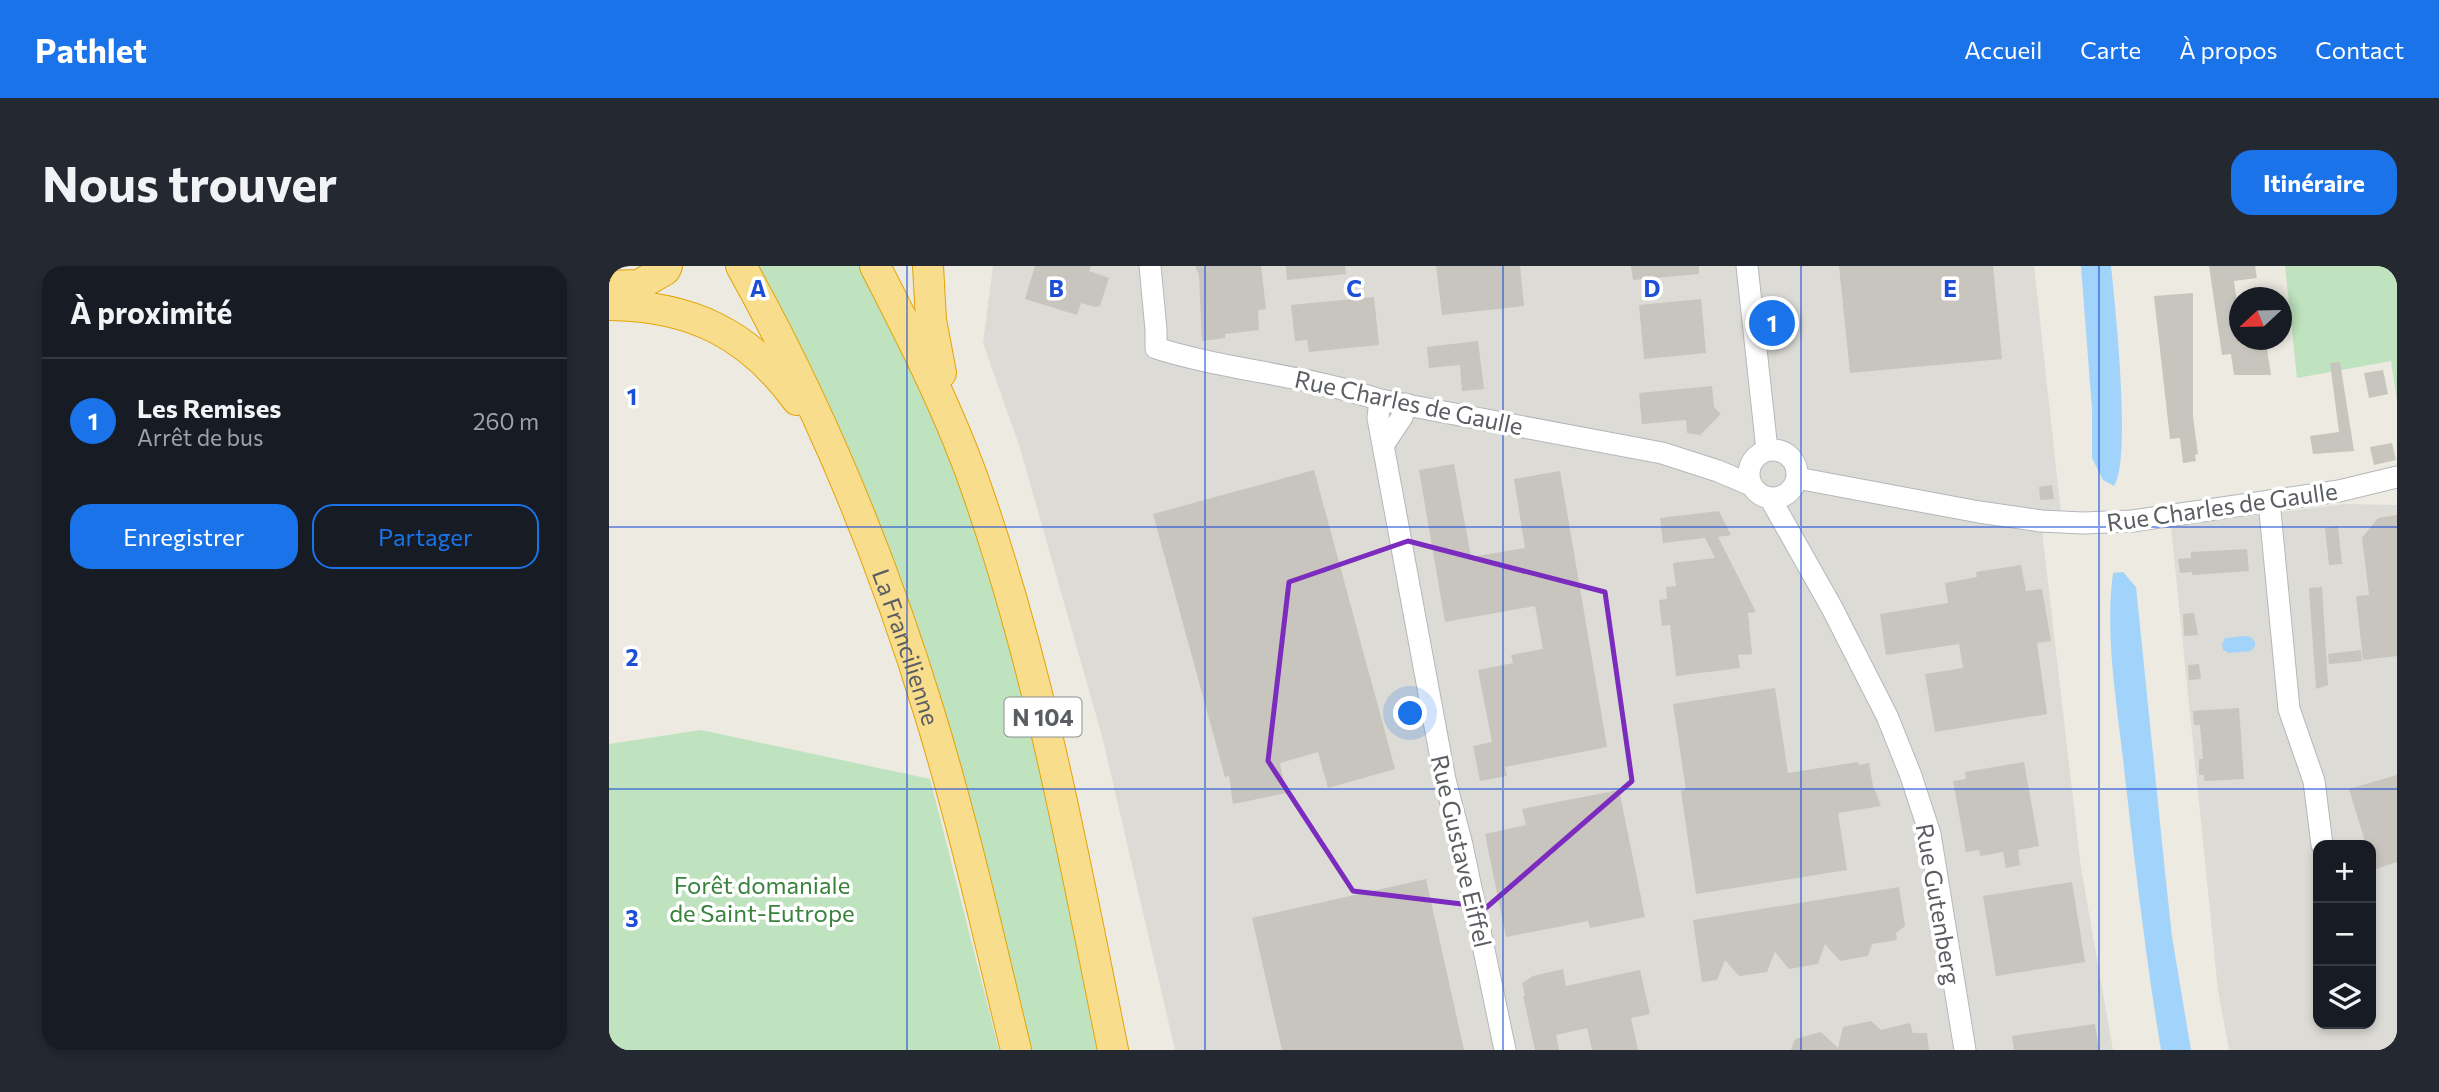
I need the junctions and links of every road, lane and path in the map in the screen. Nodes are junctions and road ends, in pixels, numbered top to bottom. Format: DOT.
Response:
graph roads {
  1 [pos="667,266"];
  2 [pos="741,266"];
  3 [pos="875,266"];
  4 [pos="928,266"];
  5 [pos="1150,266"];
  6 [pos="1747,266"];
  7 [pos="609,286"];
  8 [pos="609,305"];
  9 [pos="939,394"];
  10 [pos="1380,400"];
  11 [pos="1406,404"];
  12 [pos="828,442"];
  13 [pos="1384,444"];
  14 [pos="1662,453"];
  15 [pos="1759,456"];
  16 [pos="2397,477"];
  17 [pos="1751,485"];
  18 [pos="1786,489"];
  19 [pos="2269,501"];
  20 [pos="2321,840"];
  21 [pos="1016,1050"];
  22 [pos="1113,1050"];
  23 [pos="1505,1050"];
  24 [pos="1965,1050"];
  1 -- 7 [label="highway"];
  2 -- 12 [label="highway, La Francilienne"];
  3 -- 9 [label="highway, N 104"];
  4 -- 9 [label="highway"];
  5 -- 10 [label="street, Rue Charles de Gaulle"];
  6 -- 15 [label="street"];
  8 -- 12 [label="highway"];
  9 -- 22 [label="highway, N 104"];
  10 -- 11 [label="street, Rue Charles de Gaulle"];
  10 -- 13 [label="street, Rue Gustave Eiffel"];
  11 -- 13 [label="street"];
  11 -- 14 [label="street, Rue Charles de Gaulle"];
  12 -- 21 [label="highway, La Francilienne"];
  13 -- 23 [label="street, Rue Gustave Eiffel"];
  14 -- 15 [label="street, Rue Charles de Gaulle"];
  14 -- 17 [label="street, Rue Charles de Gaulle"];
  15 -- 17 [label="street"];
  15 -- 18 [label="street"];
  16 -- 19 [label="street, Rue Charles de Gaulle"];
  17 -- 18 [label="street"];
  18 -- 19 [label="street, Rue Charles de Gaulle"];
  18 -- 24 [label="street, Rue Gutenberg"];
  19 -- 20 [label="street"];
}
